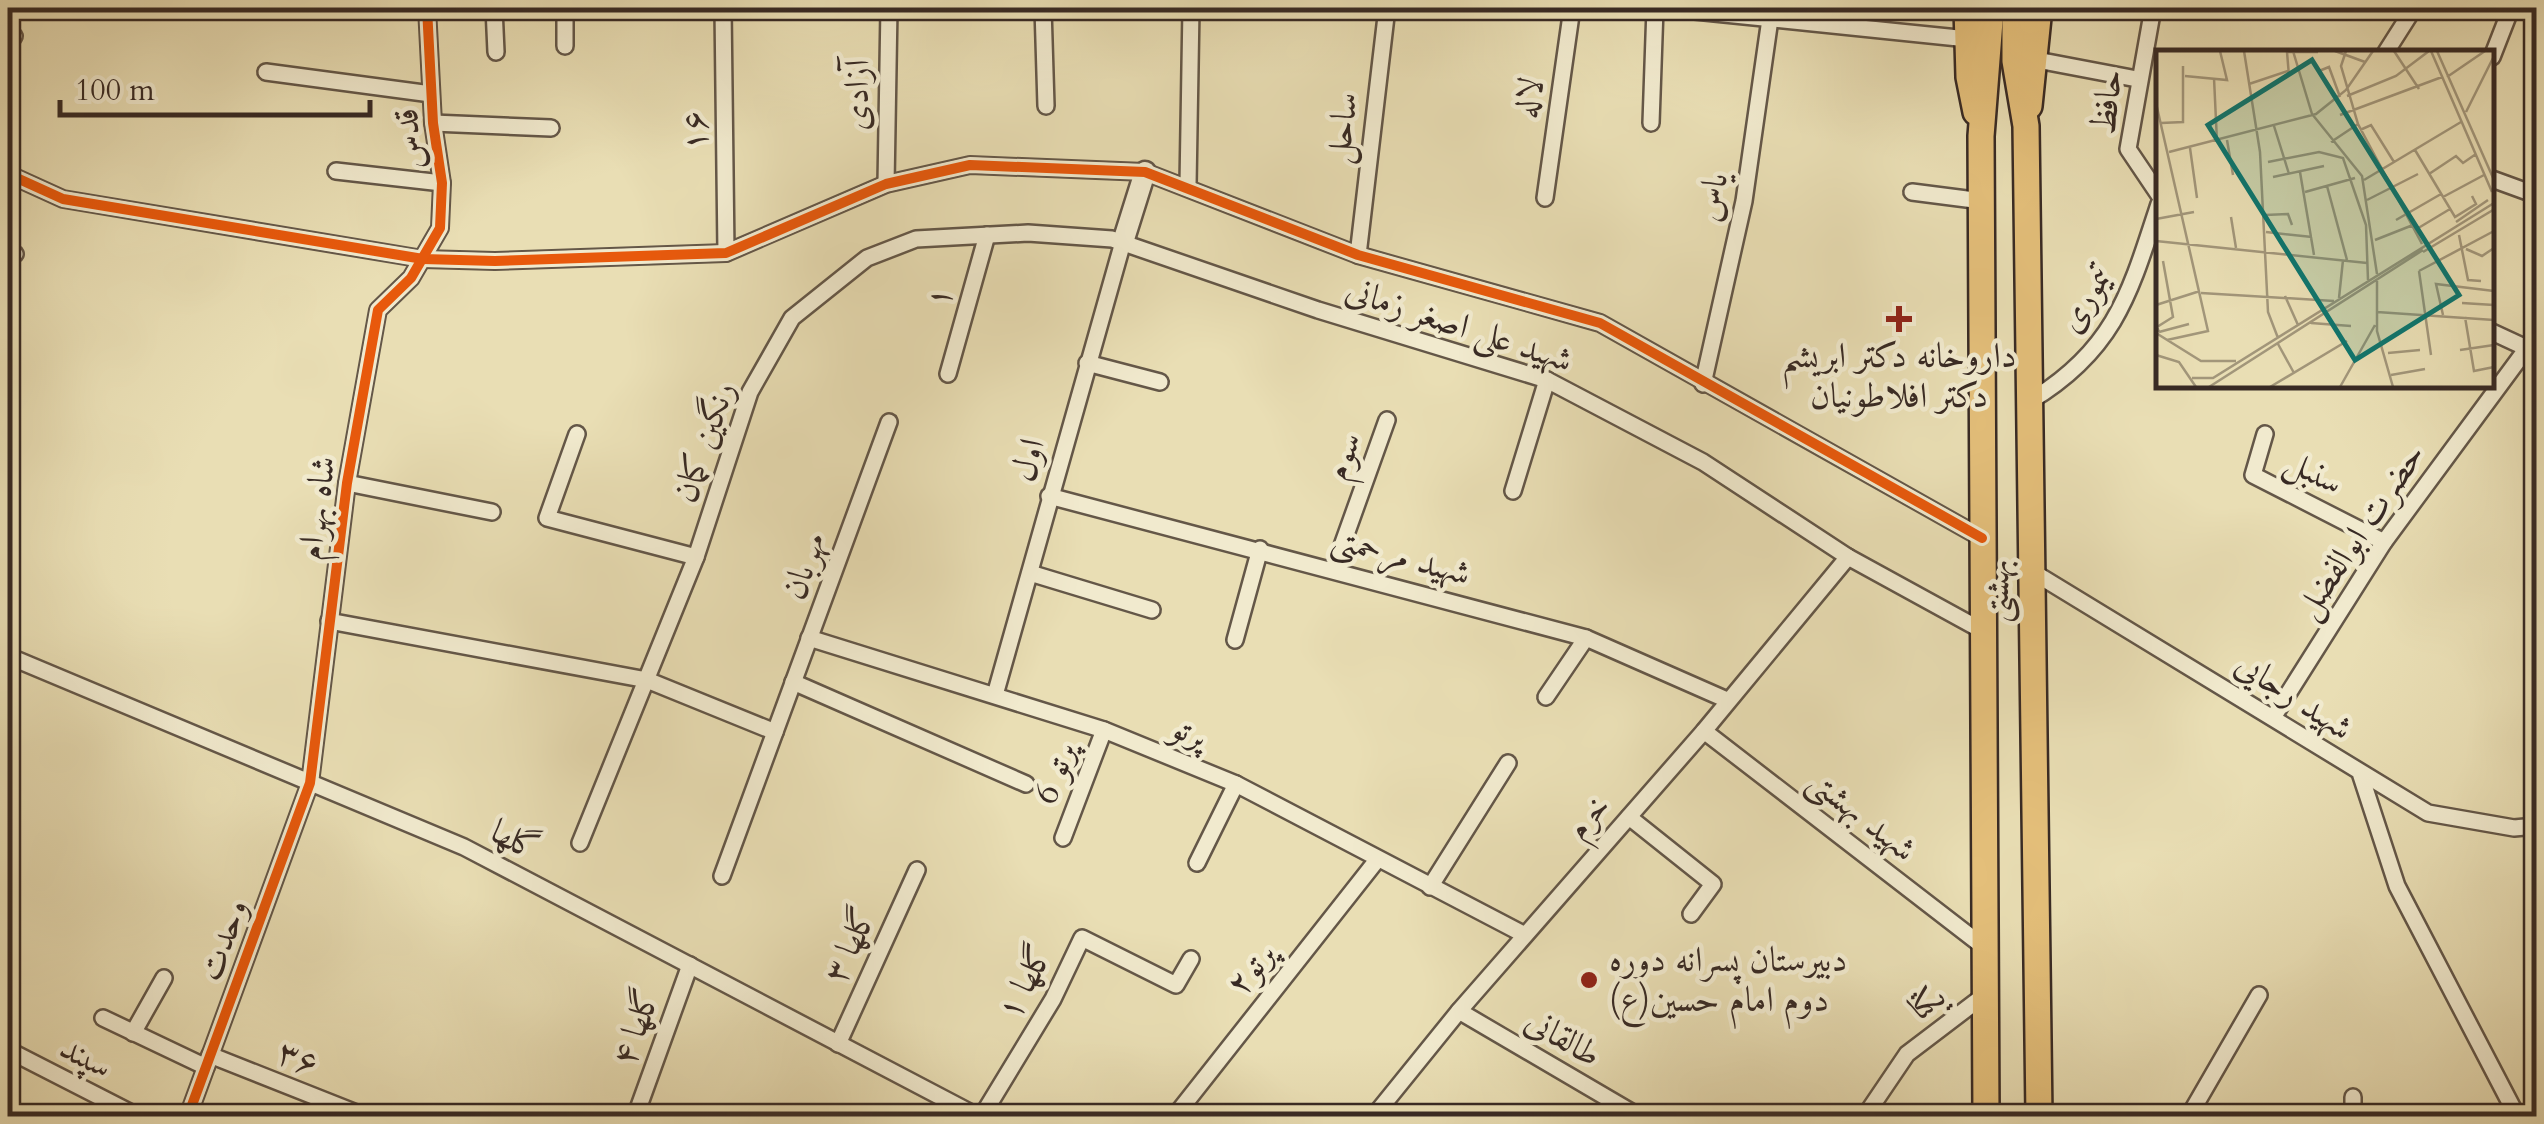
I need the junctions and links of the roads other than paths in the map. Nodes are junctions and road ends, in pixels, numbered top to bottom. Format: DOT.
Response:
graph roads {
  1 [pos="426,8"];
  2 [pos="494,8"];
  3 [pos="565,8"];
  4 [pos="723,8"];
  5 [pos="888,8"];
  6 [pos="1043,8"];
  7 [pos="1191,8"];
  8 [pos="1387,8"];
  9 [pos="1572,8"];
  10 [pos="1654,8"];
  11 [pos="1665,8"];
  12 [pos="1967,8"];
  13 [pos="1991,8"];
  14 [pos="2015,8"];
  15 [pos="2039,8"];
  16 [pos="2153,8"];
  17 [pos="2414,8"];
  18 [pos="1821,16"];
  19 [pos="2508,16"];
  20 [pos="1770,19"];
  21 [pos="1968,40"];
  22 [pos="565,46"];
  23 [pos="2387,50"];
  24 [pos="496,52"];
  25 [pos="2494,52"];
  26 [pos="2037,60"];
  27 [pos="266,72"];
  28 [pos="2137,79"];
  29 [pos="432,94"];
  30 [pos="1046,106"];
  31 [pos="433,123"];
  32 [pos="1650,123"];
  33 [pos="2026,126"];
  34 [pos="552,128"];
  35 [pos="1982,136"];
  36 [pos="336,171"];
  37 [pos="1145,172"];
  38 [pos="8,174"];
  39 [pos="2494,179"];
  40 [pos="442,183"];
  41 [pos="886,184"];
  42 [pos="1188,185"];
  43 [pos="2156,191"];
  44 [pos="1912,192"];
  45 [pos="2536,195"];
  46 [pos="1545,198"];
  47 [pos="1982,202"];
  48 [pos="2156,213"];
  49 [pos="987,236"];
  50 [pos="1122,242"];
  51 [pos="726,253"];
  52 [pos="1358,255"];
  53 [pos="868,258"];
  54 [pos="422,259"];
  55 [pos="2494,333"];
  56 [pos="2533,345"];
  57 [pos="1087,363"];
  58 [pos="948,374"];
  59 [pos="1547,380"];
  60 [pos="1160,382"];
  61 [pos="1703,384"];
  62 [pos="2030,400"];
  63 [pos="1387,420"];
  64 [pos="889,422"];
  65 [pos="576,434"];
  66 [pos="2265,434"];
  67 [pos="347,483"];
  68 [pos="1513,491"];
  69 [pos="1049,496"];
  70 [pos="492,512"];
  71 [pos="1982,538"];
  72 [pos="2384,542"];
  73 [pos="1260,549"];
  74 [pos="696,557"];
  75 [pos="1848,558"];
  76 [pos="1334,568"];
  77 [pos="2033,572"];
  78 [pos="1030,573"];
  79 [pos="1152,610"];
  80 [pos="329,622"];
  81 [pos="1983,631"];
  82 [pos="810,638"];
  83 [pos="1586,638"];
  84 [pos="1235,640"];
  85 [pos="8,656"];
  86 [pos="646,680"];
  87 [pos="793,682"];
  88 [pos="995,694"];
  89 [pos="1546,697"];
  90 [pos="1727,700"];
  91 [pos="2274,716"];
  92 [pos="1104,730"];
  93 [pos="1704,731"];
  94 [pos="775,732"];
  95 [pos="1508,764"];
  96 [pos="2361,776"];
  97 [pos="310,783"];
  98 [pos="1026,784"];
  99 [pos="1236,784"];
  100 [pos="1628,817"];
  101 [pos="2536,826"];
  102 [pos="1062,838"];
  103 [pos="580,844"];
  104 [pos="1377,860"];
  105 [pos="1197,864"];
  106 [pos="917,870"];
  107 [pos="722,876"];
  108 [pos="1430,887"];
  109 [pos="1691,914"];
  110 [pos="1525,935"];
  111 [pos="1984,947"];
  112 [pos="1191,960"];
  113 [pos="690,965"];
  114 [pos="164,978"];
  115 [pos="2260,994"];
  116 [pos="1982,997"];
  117 [pos="1459,1011"];
  118 [pos="103,1018"];
  119 [pos="134,1033"];
  120 [pos="838,1044"];
  121 [pos="8,1050"];
  122 [pos="208,1061"];
  123 [pos="2353,1097"];
  124 [pos="638,1109"];
  125 [pos="137,1116"];
  126 [pos="188,1116"];
  127 [pos="364,1116"];
  128 [pos="979,1116"];
  129 [pos="1174,1116"];
  130 [pos="1374,1116"];
  131 [pos="1638,1116"];
  132 [pos="1865,1116"];
  133 [pos="1986,1116"];
  134 [pos="2039,1116"];
  135 [pos="2189,1116"];
  136 [pos="2353,1116"];
  137 [pos="2517,1116"];
  1 -- 29 [label="street, قدس"];
  2 -- 24 [label="street"];
  3 -- 22 [label="street"];
  4 -- 51 [label="street, ۱۶"];
  5 -- 41 [label="street, آزادی"];
  6 -- 30 [label="street"];
  7 -- 42 [label="street"];
  8 -- 52 [label="street, ساحل"];
  9 -- 46 [label="street, لاله"];
  10 -- 32 [label="street"];
  11 -- 20 [label="street"];
  12 -- 21 [label="main road"];
  13 -- 35 [label="main road, بهشتی"];
  14 -- 33 [label="main road, بهشتی"];
  15 -- 26 [label="main road"];
  16 -- 28 [label="street, حافظ"];
  17 -- 23 [label="street"];
  18 -- 20 [label="street"];
  18 -- 21 [label="street"];
  19 -- 25 [label="street"];
  20 -- 61 [label="street, یاس"];
  21 -- 35 [label="main road"];
  26 -- 28 [label="street"];
  26 -- 33 [label="main road"];
  27 -- 29 [label="street"];
  28 -- 43 [label="street, حافظ"];
  29 -- 31 [label="street, قدس"];
  31 -- 34 [label="street"];
  31 -- 40 [label="street, قدس"];
  33 -- 62 [label="main road, بهشتی"];
  35 -- 47 [label="main road, بهشتی"];
  36 -- 40 [label="street"];
  37 -- 41 [label="street"];
  37 -- 42 [label="street"];
  37 -- 50 [label="street"];
  38 -- 54 [label="street"];
  39 -- 45 [label="street"];
  40 -- 54 [label="street, قدس"];
  41 -- 51 [label="street"];
  42 -- 52 [label="street"];
  44 -- 47 [label="street"];
  47 -- 71 [label="main road, بهشتی"];
  48 -- 62 [label="street, تیموری"];
  49 -- 50 [label="street, شهید علی اصغر زمانی"];
  49 -- 53 [label="street, شهید علی اصغر زمانی"];
  49 -- 58 [label="street, ۱"];
  50 -- 57 [label="street, اول"];
  50 -- 59 [label="street, شهید علی اصغر زمانی"];
  51 -- 54 [label="street"];
  52 -- 61 [label="street"];
  53 -- 74 [label="street, رنگین کمان"];
  54 -- 67 [label="street, شاه بهرام"];
  55 -- 56 [label="street"];
  56 -- 72 [label="street, حضرت ابوالفضل"];
  57 -- 60 [label="street"];
  57 -- 69 [label="street, اول"];
  59 -- 68 [label="street"];
  59 -- 75 [label="street, شهید علی اصغر زمانی"];
  61 -- 71 [label="street"];
  62 -- 77 [label="main road, بهشتی"];
  63 -- 76 [label="street, سوم"];
  64 -- 82 [label="street, مهربان"];
  65 -- 74 [label="street"];
  66 -- 72 [label="street, سنبل"];
  67 -- 70 [label="street"];
  67 -- 80 [label="street, شاه بهرام"];
  69 -- 73 [label="street, شهید مرحمتی"];
  69 -- 78 [label="street, اول"];
  71 -- 81 [label="main road, بهشتی"];
  72 -- 91 [label="street, حضرت ابوالفضل"];
  73 -- 76 [label="street, شهید مرحمتی"];
  73 -- 84 [label="street"];
  74 -- 86 [label="street, رنگین کمان"];
  75 -- 81 [label="street, شهید علی اصغر زمانی"];
  75 -- 90 [label="street, خرم"];
  76 -- 83 [label="street, شهید مرحمتی"];
  77 -- 91 [label="street, شهید رجایی"];
  77 -- 134 [label="main road, بهشتی"];
  78 -- 79 [label="street"];
  78 -- 88 [label="street, اول"];
  80 -- 86 [label="street"];
  80 -- 97 [label="street, شاه بهرام"];
  81 -- 111 [label="main road, بهشتی"];
  82 -- 87 [label="street, مهربان"];
  82 -- 88 [label="street, پرتو"];
  83 -- 89 [label="street"];
  83 -- 90 [label="street, شهید مرحمتی"];
  85 -- 97 [label="street, گلها"];
  86 -- 94 [label="street"];
  86 -- 103 [label="street, رنگین کمان"];
  87 -- 94 [label="street, مهربان"];
  87 -- 98 [label="street"];
  88 -- 92 [label="street, پرتو"];
  90 -- 93 [label="street, خرم"];
  91 -- 96 [label="street, شهید رجایی"];
  92 -- 99 [label="street, پرتو"];
  92 -- 102 [label="street, پرتو 6"];
  93 -- 100 [label="street, خرم"];
  93 -- 111 [label="street, شهید بهشتی"];
  94 -- 107 [label="street, مهربان"];
  95 -- 108 [label="street"];
  96 -- 101 [label="street, شهید رجایی"];
  96 -- 137 [label="street"];
  97 -- 113 [label="street, گلها"];
  97 -- 122 [label="street, وحدت"];
  99 -- 104 [label="street, پرتو"];
  99 -- 105 [label="street"];
  100 -- 109 [label="street"];
  100 -- 110 [label="street, خرم"];
  104 -- 108 [label="street, پرتو"];
  104 -- 129 [label="street, پرتو۲"];
  106 -- 120 [label="street, گلها ۳"];
  108 -- 110 [label="street, پرتو"];
  110 -- 117 [label="street, خرم"];
  111 -- 116 [label="main road, بهشتی"];
  112 -- 128 [label="street, گلها ۱"];
  113 -- 120 [label="street, گلها"];
  113 -- 124 [label="street, گلها ۴"];
  114 -- 119 [label="street"];
  115 -- 135 [label="street"];
  116 -- 132 [label="street, یکتا"];
  116 -- 133 [label="main road, بهشتی"];
  117 -- 130 [label="street, خرم"];
  117 -- 131 [label="street, طالقانی"];
  118 -- 119 [label="street, ۳۶"];
  119 -- 122 [label="street, ۳۶"];
  120 -- 128 [label="street, گلها"];
  121 -- 125 [label="street, سپند"];
  122 -- 126 [label="street, وحدت"];
  122 -- 127 [label="street, ۳۶"];
  123 -- 136 [label="street"];
}
